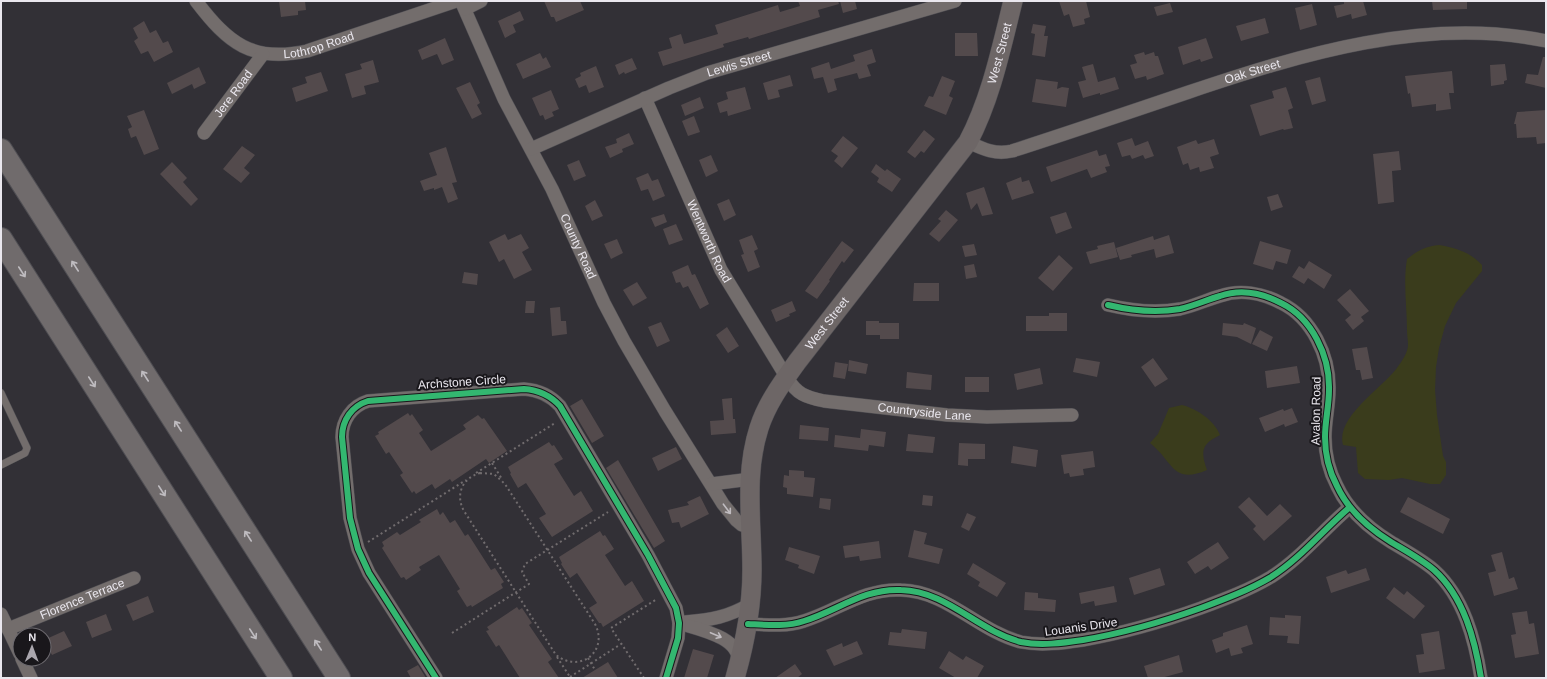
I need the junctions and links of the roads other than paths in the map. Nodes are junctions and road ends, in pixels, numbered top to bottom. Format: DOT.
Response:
graph roads {
  1 [pos="196,1"];
  2 [pos="481,1"];
  3 [pos="955,1"];
  4 [pos="1013,1"];
  5 [pos="460,4"];
  6 [pos="1546,41"];
  7 [pos="263,54"];
  8 [pos="645,98"];
  9 [pos="204,133"];
  10 [pos="968,142"];
  11 [pos="531,148"];
  12 [pos="1,150"];
  13 [pos="1,239"];
  14 [pos="1108,304"];
  15 [pos="787,378"];
  16 [pos="1,393"];
  17 [pos="1072,415"];
  18 [pos="1,465"];
  19 [pos="750,479"];
  20 [pos="711,484"];
  21 [pos="1350,507"];
  22 [pos="750,528"];
  23 [pos="134,578"];
  24 [pos="750,604"];
  25 [pos="1,614"];
  26 [pos="679,623"];
  27 [pos="748,624"];
  28 [pos="8,629"];
  29 [pos="12,637"];
  30 [pos="26,667"];
  31 [pos="736,673"];
  32 [pos="31,678"];
  33 [pos="281,678"];
  34 [pos="339,678"];
  35 [pos="436,678"];
  36 [pos="666,678"];
  37 [pos="1481,678"];
  1 -- 7 [label="street, Lothrop Road"];
  2 -- 5 [label="street, Lothrop Road"];
  3 -- 8 [label="street, Lewis Street"];
  4 -- 10 [label="main road, West Street"];
  5 -- 7 [label="street, Lothrop Road"];
  5 -- 11 [label="street, County Road"];
  6 -- 10 [label="street, Oak Street"];
  7 -- 9 [label="street, Jere Road"];
  8 -- 11 [label="street, Lewis Street"];
  8 -- 15 [label="street, Wentworth Road"];
  10 -- 15 [label="main road, West Street"];
  11 -- 20 [label="street, County Road"];
  34 -- 12 [label="highway, one-way"];
  13 -- 33 [label="highway, one-way"];
  14 -- 21 [label="street, Avalon Road"];
  15 -- 17 [label="street, Countryside Lane"];
  15 -- 19 [label="main road, West Street"];
  16 -- 18 [label="lane"];
  19 -- 20 [label="street"];
  19 -- 22 [label="main road, West Street"];
  20 -- 22 [label="street, County Road, one-way"];
  21 -- 27 [label="street, Louanis Drive"];
  21 -- 37 [label="street, Avalon Road"];
  22 -- 24 [label="main road, West Street"];
  23 -- 28 [label="street, Florence Terrace"];
  24 -- 26 [label="street"];
  24 -- 27 [label="main road, West Street"];
  25 -- 28 [label="street"];
  26 -- 31 [label="street, one-way"];
  26 -- 35 [label="street, Archstone Circle"];
  26 -- 36 [label="street, Archstone Circle"];
  27 -- 31 [label="main road, West Street"];
  28 -- 29 [label="street"];
  30 -- 32 [label="street"];
}
